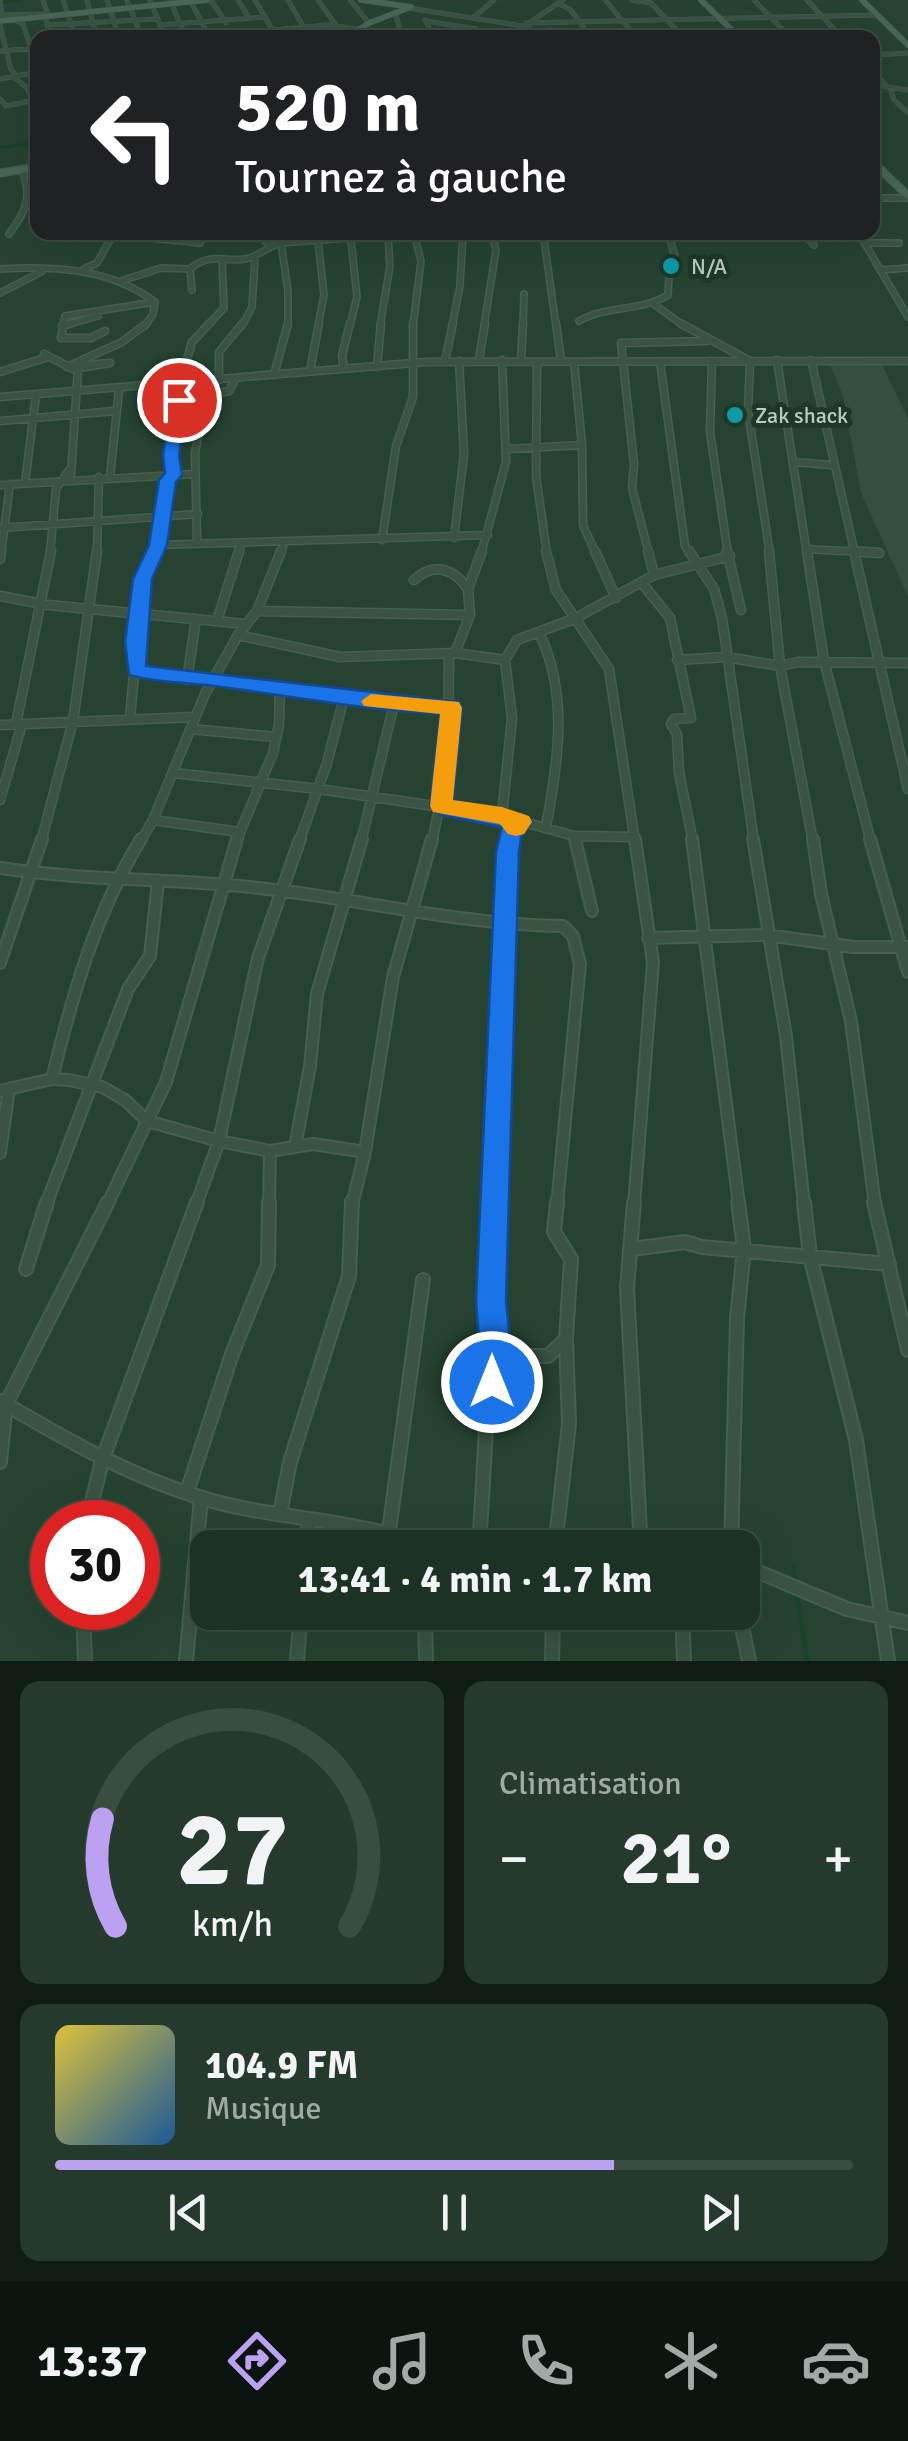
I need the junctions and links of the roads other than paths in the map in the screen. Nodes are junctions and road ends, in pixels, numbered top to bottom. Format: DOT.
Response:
graph roads {
  1 [pos="0,0"];
  2 [pos="43,0"];
  3 [pos="63,0"];
  4 [pos="86,0"];
  5 [pos="190,0"];
  6 [pos="209,0"];
  7 [pos="238,0"];
  8 [pos="255,0"];
  9 [pos="288,0"];
  10 [pos="318,0"];
  11 [pos="351,0"];
  12 [pos="361,0"];
  13 [pos="421,0"];
  14 [pos="494,0"];
  15 [pos="605,0"];
  16 [pos="632,0"];
  17 [pos="700,0"];
  18 [pos="754,0"];
  19 [pos="807,0"];
  20 [pos="862,0"];
  21 [pos="652,1"];
  22 [pos="171,2"];
  23 [pos="560,2"];
  24 [pos="151,3"];
  25 [pos="373,3"];
  26 [pos="129,4"];
  27 [pos="108,5"];
  28 [pos="410,7"];
  29 [pos="90,9"];
  30 [pos="68,11"];
  31 [pos="395,12"];
  32 [pos="44,13"];
  33 [pos="877,15"];
  34 [pos="822,16"];
  35 [pos="265,17"];
  36 [pos="474,17"];
  37 [pos="249,18"];
  38 [pos="772,18"];
  39 [pos="3,19"];
  40 [pos="238,19"];
  41 [pos="224,20"];
  42 [pos="426,20"];
  43 [pos="722,20"];
  44 [pos="135,22"];
  45 [pos="159,22"];
  46 [pos="201,22"];
  47 [pos="668,22"];
  48 [pos="70,23"];
  49 [pos="369,23"];
  50 [pos="624,23"];
  51 [pos="92,24"];
  52 [pos="114,24"];
  53 [pos="180,24"];
  54 [pos="582,24"];
  55 [pos="47,25"];
  56 [pos="336,25"];
  57 [pos="525,25"];
  58 [pos="305,27"];
  59 [pos="357,29"];
  60 [pos="48,30"];
  61 [pos="73,30"];
  62 [pos="94,30"];
  63 [pos="116,30"];
  64 [pos="138,30"];
  65 [pos="162,30"];
  66 [pos="183,30"];
  67 [pos="206,30"];
  68 [pos="229,30"];
  69 [pos="244,30"];
  70 [pos="274,30"];
  71 [pos="306,30"];
  72 [pos="400,30"];
  73 [pos="430,30"];
  74 [pos="475,30"];
  75 [pos="518,30"];
  76 [pos="549,30"];
  77 [pos="584,30"];
  78 [pos="630,30"];
  79 [pos="676,30"];
  80 [pos="732,30"];
  81 [pos="783,30"];
  82 [pos="835,30"];
  83 [pos="908,45"];
  84 [pos="29,49"];
  85 [pos="8,50"];
  86 [pos="0,51"];
  87 [pos="908,53"];
  88 [pos="880,55"];
  89 [pos="30,73"];
  90 [pos="15,76"];
  91 [pos="880,78"];
  92 [pos="0,79"];
  93 [pos="880,86"];
  94 [pos="889,88"];
  95 [pos="908,90"];
  96 [pos="0,98"];
  97 [pos="30,99"];
  98 [pos="908,113"];
  99 [pos="30,168"];
  100 [pos="21,170"];
  101 [pos="880,172"];
  102 [pos="0,173"];
  103 [pos="907,194"];
  104 [pos="880,197"];
  105 [pos="23,217"];
  106 [pos="30,217"];
  107 [pos="9,234"];
  108 [pos="109,240"];
  109 [pos="165,240"];
  110 [pos="200,240"];
  111 [pos="266,240"];
  112 [pos="351,240"];
  113 [pos="388,240"];
  114 [pos="415,240"];
  115 [pos="463,240"];
  116 [pos="493,240"];
  117 [pos="544,240"];
  118 [pos="670,240"];
  119 [pos="810,240"];
  120 [pos="862,240"];
  121 [pos="318,241"];
  122 [pos="864,243"];
  123 [pos="899,243"];
  124 [pos="200,244"];
  125 [pos="282,244"];
  126 [pos="272,245"];
  127 [pos="814,245"];
  128 [pos="255,256"];
  129 [pos="203,258"];
  130 [pos="222,259"];
  131 [pos="908,268"];
  132 [pos="0,269"];
  133 [pos="190,269"];
  134 [pos="43,270"];
  135 [pos="76,270"];
  136 [pos="880,270"];
  137 [pos="120,281"];
  138 [pos="192,290"];
  139 [pos="0,292"];
  140 [pos="524,294"];
  141 [pos="155,302"];
  142 [pos="655,305"];
  143 [pos="621,310"];
  144 [pos="908,317"];
  145 [pos="670,318"];
  146 [pos="579,320"];
  147 [pos="105,332"];
  148 [pos="710,341"];
  149 [pos="50,350"];
  150 [pos="478,360"];
  151 [pos="502,360"];
  152 [pos="777,360"];
  153 [pos="811,360"];
  154 [pos="445,361"];
  155 [pos="459,361"];
  156 [pos="908,361"];
  157 [pos="521,362"];
  158 [pos="537,362"];
  159 [pos="561,362"];
  160 [pos="574,362"];
  161 [pos="620,362"];
  162 [pos="660,362"];
  163 [pos="712,362"];
  164 [pos="750,362"];
  165 [pos="414,365"];
  166 [pos="377,367"];
  167 [pos="78,369"];
  168 [pos="344,369"];
  169 [pos="0,372"];
  170 [pos="310,372"];
  171 [pos="274,375"];
  172 [pos="236,378"];
  173 [pos="219,380"];
  174 [pos="180,384"];
  175 [pos="119,390"];
  176 [pos="76,392"];
  177 [pos="206,393"];
  178 [pos="36,395"];
  179 [pos="0,397"];
  180 [pos="116,411"];
  181 [pos="72,415"];
  182 [pos="30,419"];
  183 [pos="0,422"];
  184 [pos="582,445"];
  185 [pos="538,446"];
  186 [pos="507,449"];
  187 [pos="793,462"];
  188 [pos="832,465"];
  189 [pos="70,470"];
  190 [pos="195,474"];
  191 [pos="172,475"];
  192 [pos="104,477"];
  193 [pos="77,478"];
  194 [pos="63,479"];
  195 [pos="25,482"];
  196 [pos="0,484"];
  197 [pos="10,484"];
  198 [pos="198,514"];
  199 [pos="162,518"];
  200 [pos="98,519"];
  201 [pos="54,522"];
  202 [pos="3,528"];
  203 [pos="488,535"];
  204 [pos="454,538"];
  205 [pos="382,540"];
  206 [pos="198,541"];
  207 [pos="242,543"];
  208 [pos="284,544"];
  209 [pos="158,545"];
  210 [pos="806,549"];
  211 [pos="852,552"];
  212 [pos="879,553"];
  213 [pos="730,556"];
  214 [pos="0,559"];
  215 [pos="696,563"];
  216 [pos="654,574"];
  217 [pos="414,580"];
  218 [pos="642,582"];
  219 [pos="468,589"];
  220 [pos="0,595"];
  221 [pos="616,598"];
  222 [pos="44,602"];
  223 [pos="88,607"];
  224 [pos="740,610"];
  225 [pos="257,611"];
  226 [pos="138,613"];
  227 [pos="470,615"];
  228 [pos="576,618"];
  229 [pos="196,619"];
  230 [pos="217,621"];
  231 [pos="246,624"];
  232 [pos="539,633"];
  233 [pos="238,636"];
  234 [pos="452,654"];
  235 [pos="726,657"];
  236 [pos="504,660"];
  237 [pos="677,660"];
  238 [pos="824,661"];
  239 [pos="877,663"];
  240 [pos="908,664"];
  241 [pos="780,666"];
  242 [pos="136,670"];
  243 [pos="214,679"];
  244 [pos="187,680"];
  245 [pos="280,688"];
  246 [pos="344,697"];
  247 [pos="394,704"];
  248 [pos="452,708"];
  249 [pos="194,717"];
  250 [pos="130,718"];
  251 [pos="73,721"];
  252 [pos="19,724"];
  253 [pos="0,725"];
  254 [pos="190,729"];
  255 [pos="276,737"];
  256 [pos="173,773"];
  257 [pos="262,782"];
  258 [pos="319,788"];
  259 [pos="908,790"];
  260 [pos="374,797"];
  261 [pos="0,800"];
  262 [pos="441,806"];
  263 [pos="502,816"];
  264 [pos="153,820"];
  265 [pos="521,822"];
  266 [pos="546,827"];
  267 [pos="239,832"];
  268 [pos="574,836"];
  269 [pos="632,838"];
  270 [pos="0,868"];
  271 [pos="31,873"];
  272 [pos="116,880"];
  273 [pos="158,882"];
  274 [pos="224,884"];
  275 [pos="283,894"];
  276 [pos="344,903"];
  277 [pos="592,910"];
  278 [pos="412,916"];
  279 [pos="506,923"];
  280 [pos="767,934"];
  281 [pos="702,935"];
  282 [pos="648,938"];
  283 [pos="834,945"];
  284 [pos="903,947"];
  285 [pos="0,963"];
  286 [pos="908,972"];
  287 [pos="52,1079"];
  288 [pos="94,1085"];
  289 [pos="5,1090"];
  290 [pos="147,1121"];
  291 [pos="219,1141"];
  292 [pos="295,1148"];
  293 [pos="270,1151"];
  294 [pos="365,1152"];
  295 [pos="0,1153"];
  296 [pos="632,1249"];
  297 [pos="744,1249"];
  298 [pos="810,1256"];
  299 [pos="888,1264"];
  300 [pos="26,1269"];
  301 [pos="423,1280"];
  302 [pos="566,1339"];
  303 [pos="908,1350"];
  304 [pos="497,1372"];
  305 [pos="3,1402"];
  306 [pos="102,1461"];
  307 [pos="0,1462"];
  308 [pos="194,1495"];
  309 [pos="92,1500"];
  310 [pos="280,1514"];
  311 [pos="309,1520"];
  312 [pos="308,1530"];
  313 [pos="382,1530"];
  314 [pos="389,1530"];
  315 [pos="480,1530"];
  316 [pos="557,1530"];
  317 [pos="640,1530"];
  318 [pos="731,1530"];
  319 [pos="760,1570"];
  320 [pos="882,1620"];
  321 [pos="908,1622"];
  322 [pos="84,1630"];
  323 [pos="300,1630"];
  324 [pos="425,1630"];
  325 [pos="552,1630"];
  326 [pos="683,1630"];
  327 [pos="743,1630"];
  328 [pos="85,1661"];
  329 [pos="186,1661"];
  330 [pos="297,1661"];
  331 [pos="426,1661"];
  332 [pos="552,1661"];
  333 [pos="684,1661"];
  334 [pos="749,1661"];
  335 [pos="888,1661"];
  1 -- 39 [label="street"];
  2 -- 32 [label="street"];
  3 -- 30 [label="street"];
  4 -- 29 [label="street"];
  5 -- 6 [label="street"];
  5 -- 22 [label="street"];
  5 -- 46 [label="street"];
  6 -- 41 [label="street"];
  7 -- 37 [label="street"];
  8 -- 35 [label="street"];
  9 -- 58 [label="street"];
  10 -- 56 [label="street"];
  11 -- 25 [label="street"];
  11 -- 49 [label="street"];
  12 -- 25 [label="street"];
  13 -- 28 [label="street"];
  14 -- 36 [label="street"];
  15 -- 50 [label="street"];
  16 -- 21 [label="street"];
  17 -- 43 [label="street"];
  18 -- 38 [label="street"];
  19 -- 34 [label="street"];
  20 -- 33 [label="street"];
  21 -- 47 [label="street"];
  22 -- 24 [label="street"];
  22 -- 53 [label="street"];
  23 -- 54 [label="street"];
  23 -- 57 [label="street"];
  24 -- 26 [label="street"];
  24 -- 45 [label="street"];
  25 -- 28 [label="street"];
  26 -- 27 [label="street"];
  26 -- 44 [label="street"];
  27 -- 29 [label="street"];
  27 -- 52 [label="street"];
  28 -- 31 [label="street"];
  28 -- 36 [label="street"];
  28 -- 42 [label="street"];
  29 -- 30 [label="street"];
  29 -- 51 [label="street"];
  30 -- 32 [label="street"];
  30 -- 48 [label="street"];
  31 -- 49 [label="street"];
  31 -- 72 [label="street"];
  32 -- 39 [label="street"];
  32 -- 55 [label="street"];
  33 -- 34 [label="street"];
  33 -- 83 [label="street"];
  34 -- 38 [label="street"];
  34 -- 82 [label="street"];
  35 -- 37 [label="street"];
  35 -- 70 [label="street"];
  36 -- 57 [label="street"];
  37 -- 40 [label="street"];
  38 -- 43 [label="street"];
  38 -- 81 [label="street"];
  39 -- 84 [label="street"];
  39 -- 85 [label="street"];
  40 -- 41 [label="street"];
  40 -- 69 [label="street"];
  41 -- 46 [label="street"];
  41 -- 68 [label="street"];
  42 -- 73 [label="street"];
  42 -- 74 [label="street"];
  43 -- 47 [label="street"];
  43 -- 80 [label="street"];
  44 -- 45 [label="street"];
  44 -- 52 [label="street"];
  44 -- 64 [label="street"];
  45 -- 53 [label="street"];
  45 -- 65 [label="street"];
  46 -- 53 [label="street"];
  46 -- 67 [label="street"];
  47 -- 50 [label="street"];
  47 -- 79 [label="street"];
  48 -- 51 [label="street"];
  48 -- 55 [label="street"];
  48 -- 61 [label="street"];
  49 -- 59 [label="street"];
  50 -- 54 [label="street"];
  50 -- 78 [label="street"];
  51 -- 52 [label="street"];
  51 -- 62 [label="street"];
  52 -- 63 [label="street"];
  53 -- 66 [label="street"];
  54 -- 57 [label="street"];
  54 -- 77 [label="street"];
  55 -- 60 [label="street"];
  56 -- 58 [label="street"];
  56 -- 59 [label="street"];
  57 -- 75 [label="street"];
  57 -- 76 [label="street"];
  58 -- 70 [label="street"];
  58 -- 71 [label="street"];
  84 -- 85 [label="street"];
  85 -- 86 [label="street"];
  85 -- 90 [label="street"];
  87 -- 88 [label="street"];
  89 -- 90 [label="street"];
  90 -- 92 [label="street"];
  90 -- 97 [label="street"];
  91 -- 94 [label="street"];
  93 -- 94 [label="street"];
  94 -- 95 [label="street"];
  94 -- 98 [label="street"];
  96 -- 97 [label="street"];
  99 -- 100 [label="street"];
  100 -- 102 [label="street"];
  100 -- 105 [label="street"];
  101 -- 103 [label="street"];
  103 -- 104 [label="street"];
  105 -- 106 [label="street"];
  105 -- 107 [label="street"];
  108 -- 135 [label="street"];
  109 -- 124 [label="street"];
  110 -- 124 [label="street"];
  111 -- 126 [label="street"];
  112 -- 121 [label="street"];
  112 -- 168 [label="street"];
  113 -- 166 [label="street"];
  114 -- 165 [label="street"];
  115 -- 154 [label="street"];
  116 -- 150 [label="street"];
  117 -- 159 [label="street"];
  118 -- 142 [label="street"];
  119 -- 127 [label="street"];
  120 -- 122 [label="street"];
  121 -- 125 [label="street"];
  121 -- 170 [label="street"];
  122 -- 123 [label="street"];
  122 -- 136 [label="street"];
  124 -- 129 [label="street"];
  125 -- 126 [label="street"];
  125 -- 171 [label="street"];
  126 -- 128 [label="street"];
  128 -- 130 [label="street"];
  128 -- 173 [label="street"];
  129 -- 130 [label="street"];
  129 -- 133 [label="street"];
  130 -- 174 [label="street"];
  131 -- 136 [label="street"];
  132 -- 134 [label="street"];
  133 -- 137 [label="street"];
  133 -- 138 [label="street"];
  134 -- 135 [label="street"];
  134 -- 139 [label="street"];
  135 -- 137 [label="street"];
  136 -- 144 [label="street"];
  137 -- 141 [label="street"];
  140 -- 157 [label="street"];
  141 -- 149 [label="street"];
  141 -- 167 [label="street"];
  142 -- 143 [label="street"];
  142 -- 145 [label="street"];
  143 -- 145 [label="street"];
  143 -- 146 [label="street"];
  145 -- 148 [label="street"];
  147 -- 149 [label="street"];
  148 -- 161 [label="street"];
  148 -- 164 [label="street"];
  149 -- 167 [label="street"];
  149 -- 169 [label="street"];
  150 -- 151 [label="street"];
  150 -- 155 [label="street"];
  151 -- 157 [label="street"];
  151 -- 186 [label="street"];
  152 -- 153 [label="street"];
  152 -- 164 [label="street"];
  152 -- 187 [label="street"];
  153 -- 156 [label="street"];
  153 -- 188 [label="street"];
  154 -- 155 [label="street"];
  154 -- 165 [label="street"];
  155 -- 204 [label="street"];
  157 -- 158 [label="street"];
  158 -- 159 [label="street"];
  158 -- 185 [label="street"];
  159 -- 160 [label="street"];
  160 -- 161 [label="street"];
  160 -- 184 [label="street"];
  161 -- 162 [label="street"];
  161 -- 216 [label="street"];
  162 -- 163 [label="street"];
  162 -- 215 [label="street"];
  163 -- 164 [label="street"];
  163 -- 213 [label="street"];
  164 -- 241 [label="street"];
  165 -- 166 [label="street"];
  165 -- 205 [label="street"];
  166 -- 168 [label="street"];
  167 -- 176 [label="street"];
  168 -- 170 [label="street"];
  170 -- 171 [label="street"];
  171 -- 172 [label="street"];
  172 -- 173 [label="street"];
  172 -- 177 [label="street"];
  173 -- 174 [label="street"];
  174 -- 175 [label="street"];
  175 -- 176 [label="street"];
  175 -- 180 [label="street"];
  176 -- 178 [label="street"];
  176 -- 181 [label="street"];
  177 -- 190 [label="street"];
  177 -- 191 [label="street"];
  178 -- 179 [label="street"];
  178 -- 182 [label="street"];
  180 -- 181 [label="street"];
  180 -- 192 [label="street"];
  181 -- 182 [label="street"];
  181 -- 189 [label="street"];
  182 -- 183 [label="street"];
  182 -- 195 [label="street"];
  184 -- 185 [label="street"];
  184 -- 221 [label="street"];
  185 -- 186 [label="street"];
  185 -- 228 [label="street"];
  186 -- 203 [label="street"];
  187 -- 188 [label="street"];
  187 -- 210 [label="street"];
  188 -- 211 [label="street"];
  189 -- 193 [label="street"];
  189 -- 194 [label="street"];
  190 -- 191 [label="street"];
  190 -- 198 [label="street"];
  191 -- 192 [label="street"];
  191 -- 199 [label="street"];
  192 -- 193 [label="street"];
  192 -- 200 [label="street"];
  193 -- 194 [label="street"];
  194 -- 195 [label="street"];
  194 -- 201 [label="street"];
  195 -- 197 [label="street"];
  196 -- 197 [label="street"];
  197 -- 202 [label="street"];
  198 -- 199 [label="street"];
  198 -- 206 [label="street"];
  199 -- 200 [label="street"];
  199 -- 209 [label="street"];
  200 -- 201 [label="street"];
  200 -- 223 [label="street"];
  201 -- 202 [label="street"];
  201 -- 222 [label="street"];
  202 -- 214 [label="street"];
  203 -- 204 [label="street"];
  203 -- 219 [label="street"];
  204 -- 205 [label="street"];
  205 -- 208 [label="street"];
  206 -- 207 [label="street"];
  206 -- 209 [label="street"];
  207 -- 208 [label="street"];
  207 -- 230 [label="street"];
  208 -- 225 [label="street"];
  209 -- 226 [label="street"];
  210 -- 211 [label="street"];
  210 -- 238 [label="street"];
  211 -- 212 [label="street"];
  211 -- 239 [label="street"];
  213 -- 215 [label="street"];
  213 -- 224 [label="street"];
  215 -- 216 [label="street"];
  215 -- 235 [label="street"];
  216 -- 218 [label="street"];
  217 -- 219 [label="street"];
  218 -- 221 [label="street"];
  218 -- 237 [label="street"];
  219 -- 227 [label="street"];
  220 -- 222 [label="street"];
  221 -- 228 [label="street"];
  222 -- 223 [label="street"];
  222 -- 252 [label="street"];
  223 -- 226 [label="street"];
  223 -- 251 [label="street"];
  225 -- 227 [label="street"];
  225 -- 231 [label="street"];
  226 -- 229 [label="street"];
  226 -- 242 [label="street"];
  227 -- 234 [label="street"];
  228 -- 232 [label="street"];
  228 -- 269 [label="street"];
  229 -- 230 [label="street"];
  229 -- 244 [label="street"];
  230 -- 231 [label="street"];
  231 -- 233 [label="street"];
  232 -- 236 [label="street"];
  232 -- 266 [label="street"];
  233 -- 234 [label="street"];
  233 -- 243 [label="street"];
  234 -- 236 [label="street"];
  234 -- 248 [label="street"];
  235 -- 237 [label="street"];
  235 -- 241 [label="street"];
  235 -- 280 [label="street"];
  236 -- 263 [label="street"];
  237 -- 281 [label="street"];
  238 -- 239 [label="street"];
  238 -- 241 [label="street"];
  238 -- 284 [label="street"];
  239 -- 240 [label="street"];
  239 -- 259 [label="street"];
  241 -- 283 [label="street"];
  242 -- 244 [label="street"];
  242 -- 250 [label="street"];
  243 -- 244 [label="street"];
  243 -- 245 [label="street"];
  243 -- 249 [label="street"];
  245 -- 246 [label="street"];
  245 -- 255 [label="street"];
  246 -- 247 [label="street"];
  246 -- 258 [label="street"];
  247 -- 248 [label="street"];
  247 -- 260 [label="street"];
  248 -- 262 [label="street"];
  249 -- 250 [label="street"];
  249 -- 254 [label="street"];
  250 -- 251 [label="street"];
  251 -- 252 [label="street"];
  251 -- 271 [label="street"];
  252 -- 253 [label="street"];
  252 -- 261 [label="street"];
  254 -- 255 [label="street"];
  254 -- 256 [label="street"];
  255 -- 257 [label="street"];
  256 -- 257 [label="street"];
  256 -- 264 [label="street"];
  257 -- 258 [label="street"];
  257 -- 267 [label="street"];
  258 -- 260 [label="street"];
  258 -- 275 [label="street"];
  260 -- 262 [label="street"];
  260 -- 276 [label="street"];
  262 -- 263 [label="street"];
  262 -- 278 [label="street"];
  263 -- 265 [label="street"];
  264 -- 267 [label="street"];
  264 -- 272 [label="street"];
  265 -- 266 [label="street"];
  265 -- 279 [label="street"];
  266 -- 268 [label="street"];
  267 -- 274 [label="street"];
  268 -- 269 [label="street"];
  268 -- 277 [label="street"];
  269 -- 282 [label="street"];
  270 -- 271 [label="street"];
  271 -- 272 [label="street"];
  271 -- 285 [label="street"];
  272 -- 273 [label="street"];
  272 -- 287 [label="street"];
  273 -- 274 [label="street"];
  273 -- 288 [label="street"];
  274 -- 275 [label="street"];
  274 -- 290 [label="street"];
  275 -- 276 [label="street"];
  275 -- 291 [label="street"];
  276 -- 278 [label="street"];
  276 -- 292 [label="street"];
  278 -- 279 [label="street"];
  278 -- 294 [label="street"];
  279 -- 302 [label="street"];
  279 -- 304 [label="street"];
  280 -- 281 [label="street"];
  280 -- 283 [label="street"];
  280 -- 298 [label="street"];
  281 -- 282 [label="street"];
  281 -- 297 [label="street"];
  282 -- 296 [label="street"];
  283 -- 284 [label="street"];
  283 -- 299 [label="street"];
  284 -- 286 [label="street"];
  287 -- 288 [label="street"];
  287 -- 289 [label="street"];
  288 -- 290 [label="street"];
  288 -- 300 [label="street"];
  289 -- 295 [label="street"];
  290 -- 291 [label="street"];
  290 -- 305 [label="street"];
  291 -- 293 [label="street"];
  291 -- 306 [label="street"];
  292 -- 293 [label="street"];
  292 -- 294 [label="street"];
  293 -- 308 [label="street"];
  294 -- 310 [label="street"];
  296 -- 297 [label="street"];
  296 -- 317 [label="street"];
  297 -- 298 [label="street"];
  297 -- 318 [label="street"];
  298 -- 299 [label="street"];
  298 -- 320 [label="street"];
  299 -- 303 [label="street"];
  301 -- 314 [label="street"];
  302 -- 304 [label="street"];
  302 -- 316 [label="street"];
  304 -- 315 [label="street"];
  305 -- 306 [label="street"];
  305 -- 307 [label="street"];
  306 -- 308 [label="street"];
  306 -- 309 [label="street"];
  308 -- 310 [label="street"];
  308 -- 329 [label="street"];
  310 -- 311 [label="street"];
  311 -- 312 [label="street"];
  311 -- 313 [label="street"];
  319 -- 320 [label="street"];
  320 -- 321 [label="street"];
  320 -- 335 [label="street"];
  322 -- 328 [label="street"];
  323 -- 330 [label="street"];
  324 -- 331 [label="street"];
  325 -- 332 [label="street"];
  326 -- 333 [label="street"];
  327 -- 334 [label="street"];
}
